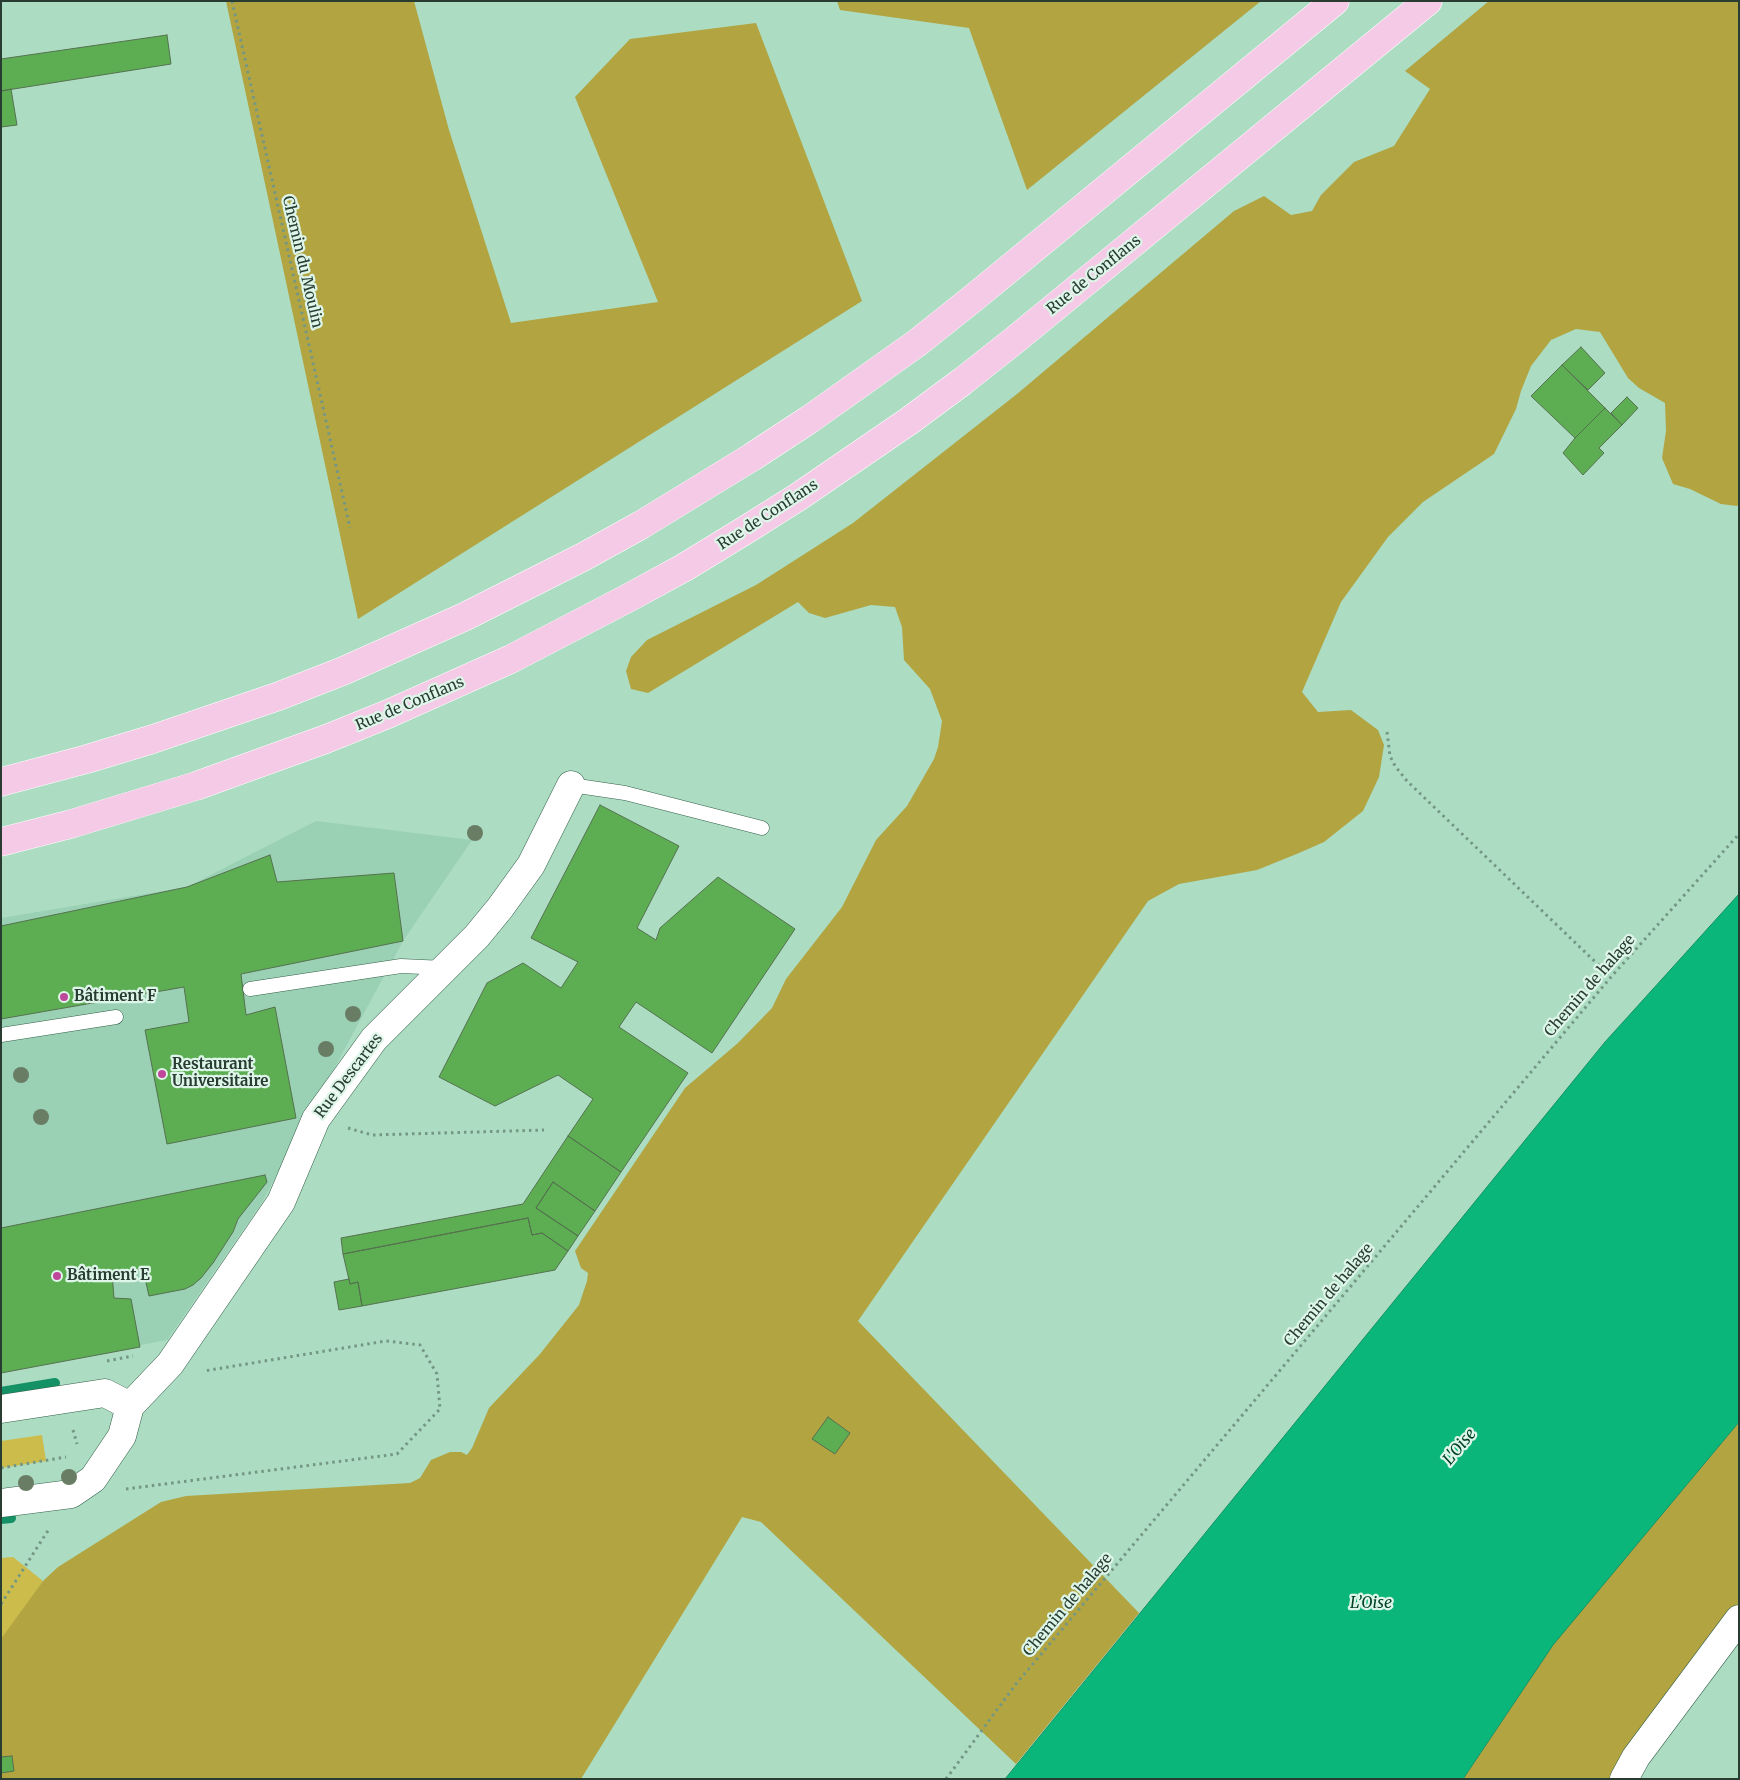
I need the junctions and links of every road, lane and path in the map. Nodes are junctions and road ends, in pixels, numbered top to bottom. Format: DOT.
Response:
graph roads {
  1 [pos="232,1"];
  2 [pos="1335,1"];
  3 [pos="1428,1"];
  4 [pos="350,528"];
  5 [pos="1387,732"];
  6 [pos="1,782"];
  7 [pos="571,785"];
  8 [pos="762,828"];
  9 [pos="1739,834"];
  10 [pos="1,842"];
  11 [pos="445,968"];
  12 [pos="1611,977"];
  13 [pos="250,990"];
  14 [pos="116,1017"];
  15 [pos="1,1035"];
  16 [pos="316,1119"];
  17 [pos="544,1130"];
  18 [pos="134,1356"];
  19 [pos="99,1362"];
  20 [pos="203,1371"];
  21 [pos="130,1406"];
  22 [pos="1,1408"];
  23 [pos="74,1429"];
  24 [pos="77,1446"];
  25 [pos="71,1456"];
  26 [pos="1,1468"];
  27 [pos="124,1489"];
  28 [pos="1,1503"];
  29 [pos="54,1521"];
  30 [pos="1,1604"];
  31 [pos="1739,1619"];
  32 [pos="946,1779"];
  33 [pos="1624,1779"];
  1 -- 4 [label="path, Chemin du Moulin"];
  2 -- 6 [label="main road"];
  3 -- 10 [label="main road, Rue de Conflans"];
  5 -- 12 [label="path"];
  7 -- 8 [label="lane"];
  7 -- 11 [label="street, Rue Descartes"];
  9 -- 12 [label="path, Chemin de halage"];
  11 -- 13 [label="lane"];
  11 -- 16 [label="street, Rue Descartes"];
  12 -- 32 [label="path, Chemin de halage"];
  14 -- 15 [label="lane"];
  16 -- 17 [label="path"];
  16 -- 21 [label="street, Rue Descartes"];
  18 -- 19 [label="path"];
  20 -- 27 [label="path"];
  21 -- 22 [label="street"];
  21 -- 28 [label="street"];
  23 -- 24 [label="path"];
  25 -- 26 [label="path"];
  29 -- 30 [label="path"];
  31 -- 33 [label="street"];
}
